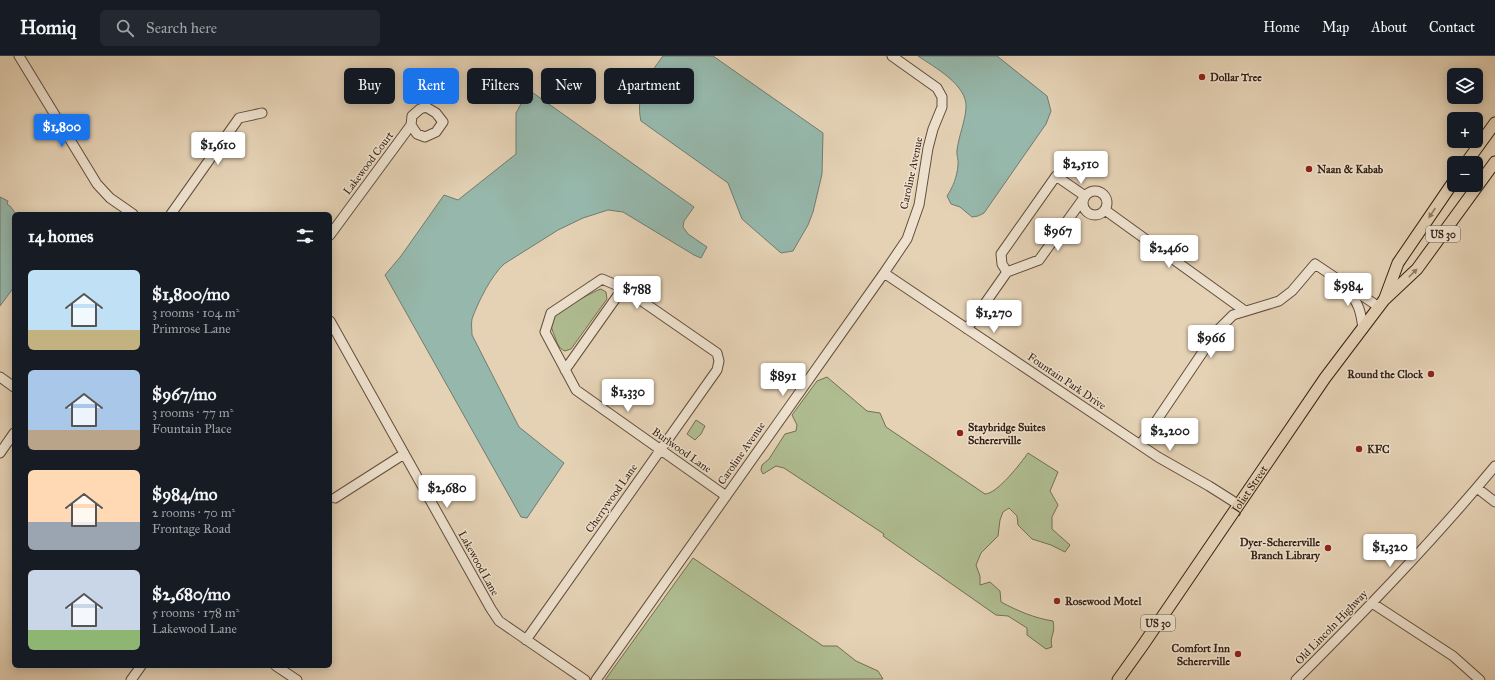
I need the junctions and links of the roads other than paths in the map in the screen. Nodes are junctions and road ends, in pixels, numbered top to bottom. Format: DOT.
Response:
graph roads {
  1 [pos="19,56"];
  2 [pos="892,56"];
  3 [pos="262,113"];
  4 [pos="1495,123"];
  5 [pos="411,125"];
  6 [pos="1471,156"];
  7 [pos="1495,162"];
  8 [pos="1447,191"];
  9 [pos="1084,198"];
  10 [pos="1105,210"];
  11 [pos="130,212"];
  12 [pos="172,212"];
  13 [pos="332,232"];
  14 [pos="1006,272"];
  15 [pos="884,273"];
  16 [pos="1343,283"];
  17 [pos="623,288"];
  18 [pos="1382,304"];
  19 [pos="1245,311"];
  20 [pos="332,325"];
  21 [pos="967,329"];
  22 [pos="1363,329"];
  23 [pos="565,370"];
  24 [pos="0,377"];
  25 [pos="12,386"];
  26 [pos="12,436"];
  27 [pos="1140,445"];
  28 [pos="660,450"];
  29 [pos="0,453"];
  30 [pos="404,454"];
  31 [pos="1495,466"];
  32 [pos="1477,488"];
  33 [pos="726,496"];
  34 [pos="335,498"];
  35 [pos="1495,502"];
  36 [pos="1239,505"];
  37 [pos="1372,603"];
  38 [pos="526,640"];
  39 [pos="140,668"];
  40 [pos="279,668"];
  41 [pos="131,680"];
  42 [pos="297,680"];
  43 [pos="585,680"];
  44 [pos="596,680"];
  45 [pos="1118,680"];
  46 [pos="1296,680"];
  47 [pos="1480,680"];
  1 -- 11 [label="street"];
  2 -- 15 [label="street, Caroline Avenue"];
  3 -- 12 [label="street"];
  4 -- 6 [label="main road"];
  5 -- 13 [label="street, Lakewood Court"];
  18 -- 7 [label="main road, US 30, one-way"];
  8 -- 18 [label="main road, US 30, one-way"];
  9 -- 10 [label="street"];
  9 -- 10 [label="street"];
  9 -- 14 [label="street"];
  9 -- 14 [label="street"];
  10 -- 19 [label="street"];
  14 -- 21 [label="street"];
  15 -- 21 [label="street, Fountain Park Drive"];
  15 -- 33 [label="street, Caroline Avenue"];
  16 -- 18 [label="street"];
  16 -- 19 [label="street"];
  16 -- 22 [label="street"];
  17 -- 23 [label="street"];
  17 -- 23 [label="street, Burlwood Lane"];
  17 -- 28 [label="street, Cherrywood Lane"];
  18 -- 22 [label="main road, Joliet Street / US 30"];
  19 -- 27 [label="street"];
  20 -- 30 [label="street, Lakewood Lane"];
  21 -- 27 [label="street, Fountain Park Drive"];
  22 -- 36 [label="main road, Joliet Street / US 30"];
  23 -- 28 [label="street, Burlwood Lane"];
  24 -- 25 [label="street"];
  26 -- 29 [label="street"];
  27 -- 36 [label="street, Fountain Park Drive"];
  28 -- 33 [label="street, Burlwood Lane"];
  28 -- 38 [label="street, Cherrywood Lane"];
  30 -- 34 [label="street"];
  30 -- 38 [label="street, Lakewood Lane"];
  31 -- 32 [label="street, Old Lincoln Highway"];
  32 -- 35 [label="street"];
  32 -- 37 [label="street, Old Lincoln Highway"];
  33 -- 44 [label="street, Caroline Avenue"];
  36 -- 45 [label="main road, Joliet Street / US 30"];
  37 -- 46 [label="street, Old Lincoln Highway"];
  37 -- 47 [label="street"];
  38 -- 43 [label="street, Lakewood Lane"];
  39 -- 41 [label="street"];
  40 -- 42 [label="street"];
}
